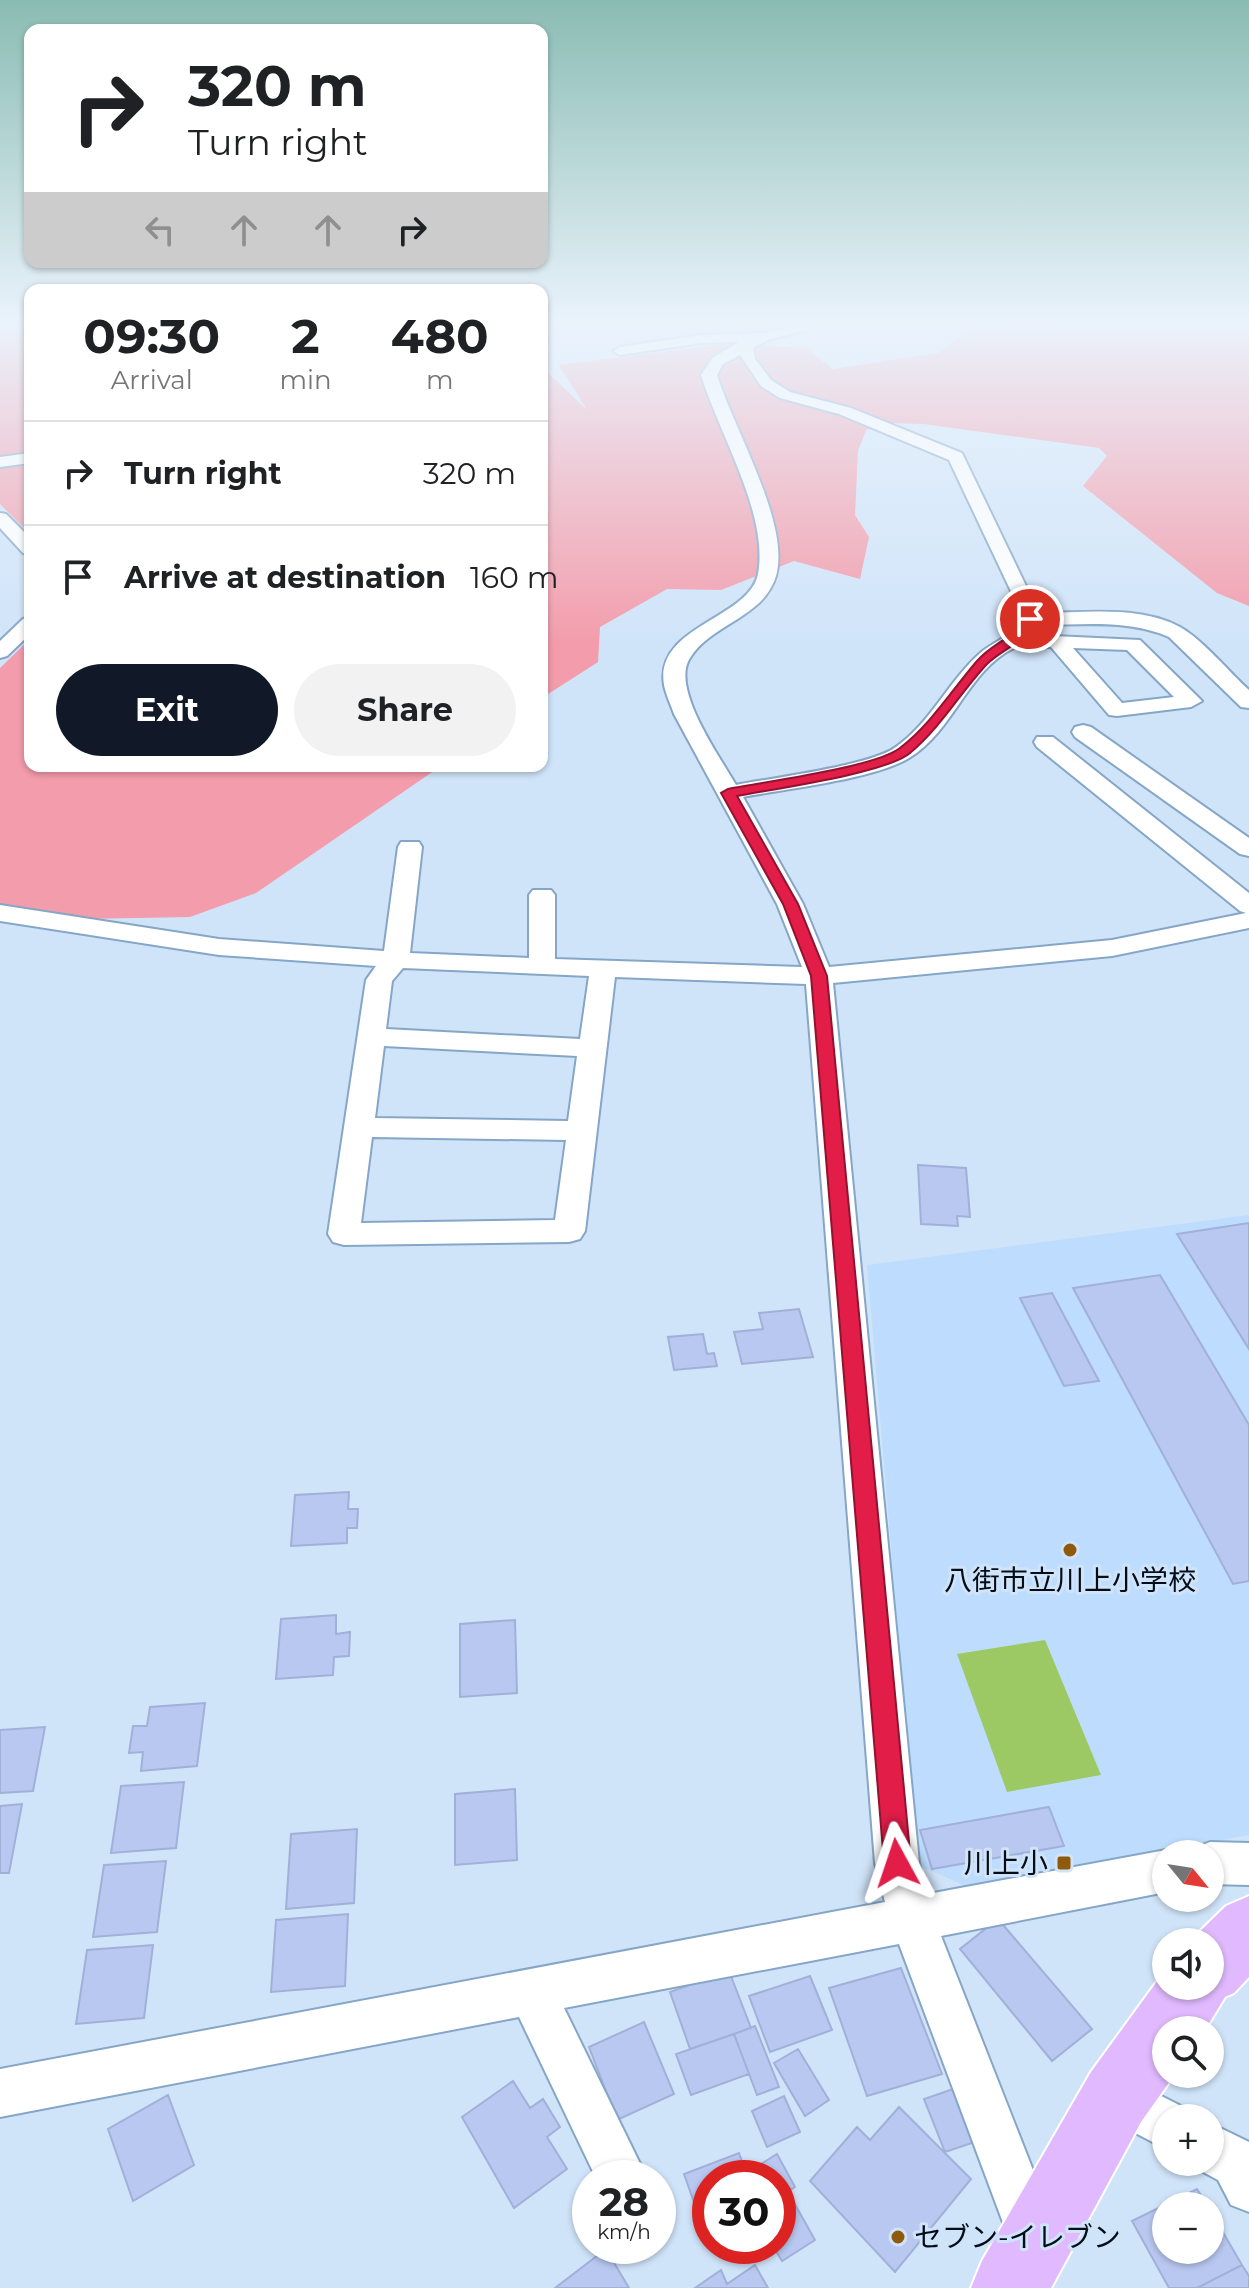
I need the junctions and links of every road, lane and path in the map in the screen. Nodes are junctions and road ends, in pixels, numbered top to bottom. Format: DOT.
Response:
graph roads {
  1 [pos="728,432"];
  2 [pos="895,432"];
  3 [pos="24,459"];
  4 [pos="0,462"];
  5 [pos="0,518"];
  6 [pos="24,543"];
  7 [pos="1030,619"];
  8 [pos="24,629"];
  9 [pos="1014,640"];
  10 [pos="1056,641"];
  11 [pos="0,652"];
  12 [pos="1249,702"];
  13 [pos="1083,732"];
  14 [pos="1045,742"];
  15 [pos="728,793"];
  16 [pos="410,847"];
  17 [pos="1249,849"];
  18 [pos="542,895"];
  19 [pos="1249,906"];
  20 [pos="0,913"];
  21 [pos="1249,920"];
  22 [pos="396,960"];
  23 [pos="542,965"];
  24 [pos="603,967"];
  25 [pos="819,976"];
  26 [pos="371,1037"];
  27 [pos="592,1048"];
  28 [pos="359,1127"];
  29 [pos="582,1131"];
  30 [pos="1224,1863"];
  31 [pos="1249,1864"];
  32 [pos="1152,1874"];
  33 [pos="912,1919"];
  34 [pos="1249,1929"];
  35 [pos="1224,1955"];
  36 [pos="531,1992"];
  37 [pos="1189,2000"];
  38 [pos="0,2093"];
  39 [pos="1141,2111"];
  40 [pos="1224,2156"];
  41 [pos="613,2160"];
  42 [pos="1249,2187"];
  43 [pos="1022,2264"];
  1 -- 15 [label="street"];
  2 -- 7 [label="street"];
  3 -- 4 [label="street"];
  5 -- 6 [label="street"];
  7 -- 9 [label="street"];
  7 -- 12 [label="street"];
  8 -- 11 [label="street"];
  9 -- 10 [label="street"];
  9 -- 15 [label="street"];
  10 -- 10 [label="street"];
  13 -- 17 [label="street"];
  14 -- 19 [label="street"];
  15 -- 25 [label="street"];
  16 -- 22 [label="street"];
  18 -- 23 [label="street"];
  20 -- 22 [label="street"];
  21 -- 25 [label="street"];
  22 -- 23 [label="street"];
  22 -- 26 [label="street"];
  23 -- 24 [label="street"];
  24 -- 25 [label="street"];
  24 -- 27 [label="street"];
  25 -- 33 [label="street"];
  26 -- 27 [label="street"];
  26 -- 28 [label="street"];
  27 -- 29 [label="street"];
  28 -- 29 [label="street"];
  28 -- 29 [label="street"];
  30 -- 31 [label="street"];
  32 -- 33 [label="street"];
  33 -- 36 [label="street"];
  33 -- 43 [label="street"];
  34 -- 35 [label="main road"];
  36 -- 38 [label="street"];
  36 -- 41 [label="street"];
  37 -- 39 [label="main road"];
  39 -- 43 [label="main road"];
  40 -- 42 [label="street"];
}
